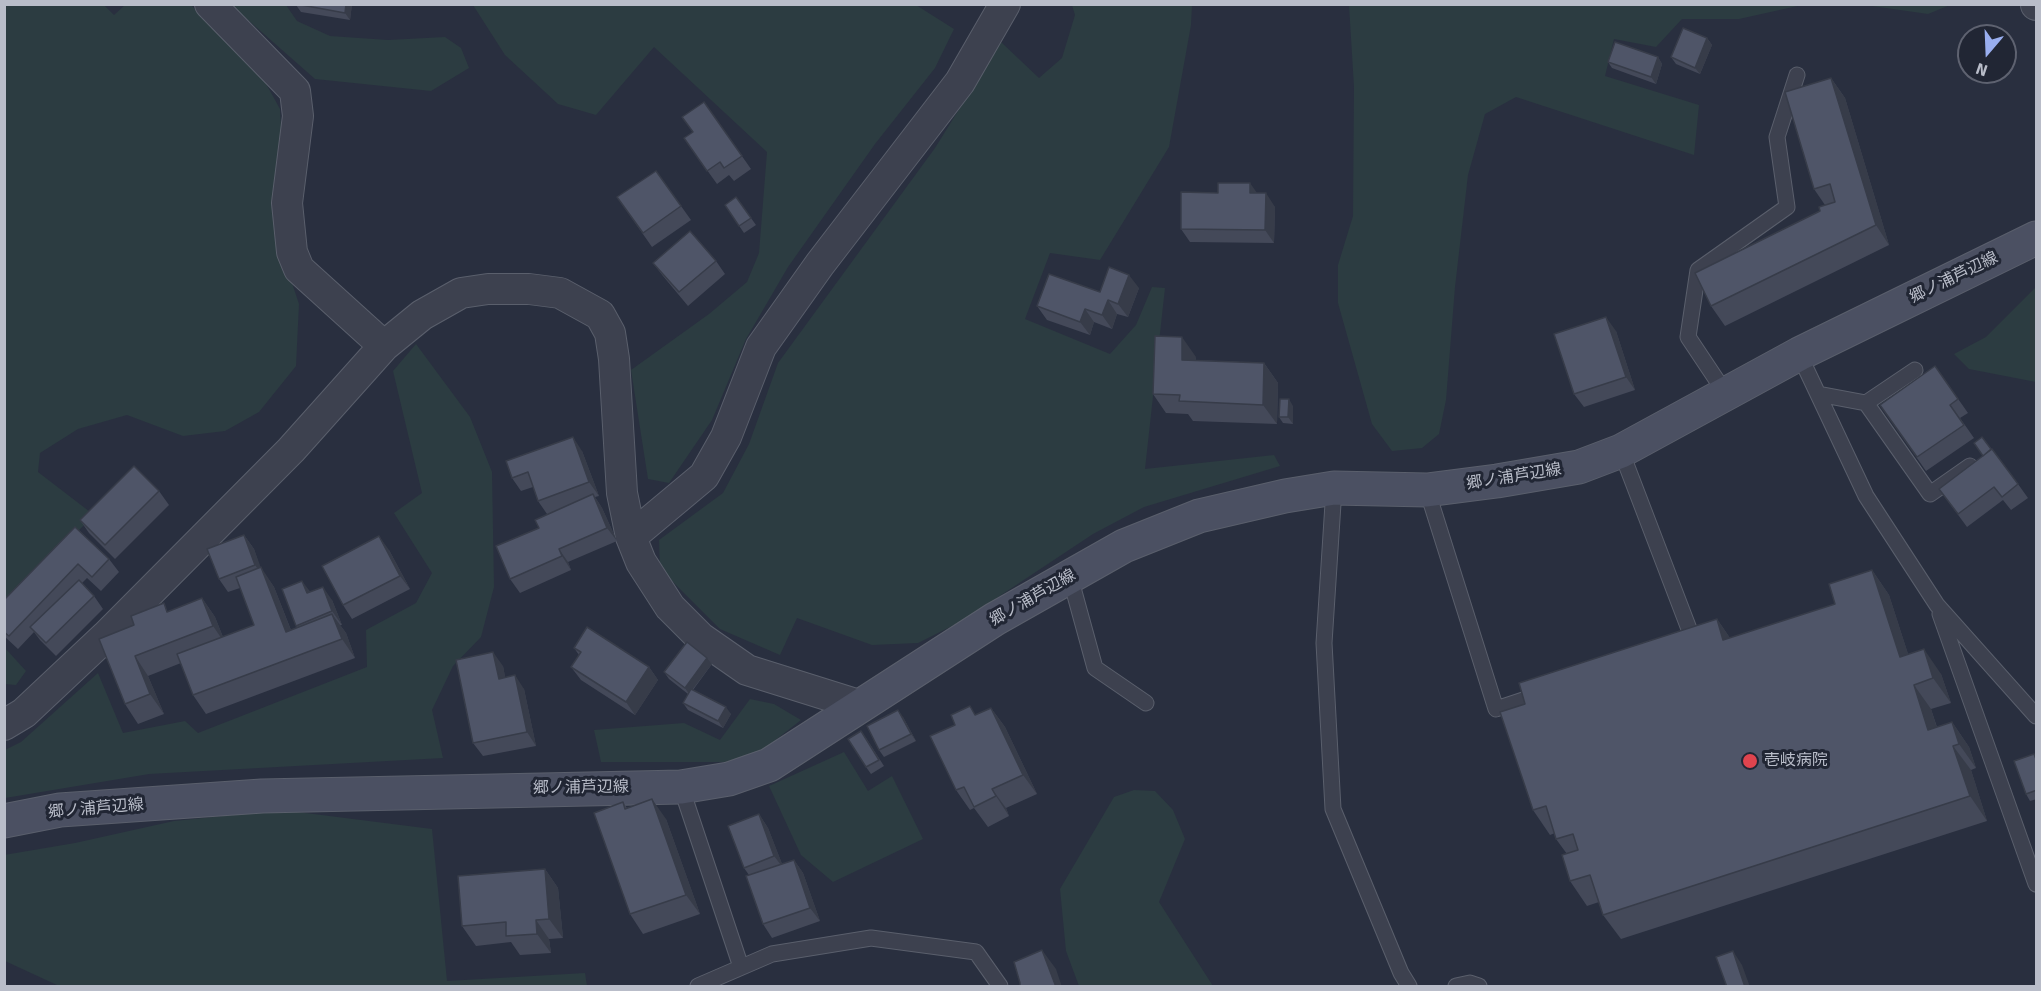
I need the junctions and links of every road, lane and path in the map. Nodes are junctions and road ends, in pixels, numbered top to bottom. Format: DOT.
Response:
graph roads {
  1 [pos="210,4"];
  2 [pos="1005,4"];
  3 [pos="1797,75"];
  4 [pos="2037,238"];
  5 [pos="384,346"];
  6 [pos="1799,354"];
  7 [pos="1915,370"];
  8 [pos="1726,394"];
  9 [pos="1818,394"];
  10 [pos="1866,403"];
  11 [pos="1621,451"];
  12 [pos="1970,466"];
  13 [pos="1334,488"];
  14 [pos="1427,490"];
  15 [pos="631,537"];
  16 [pos="1070,577"];
  17 [pos="1937,605"];
  18 [pos="1672,650"];
  19 [pos="1551,690"];
  20 [pos="1146,703"];
  21 [pos="862,706"];
  22 [pos="2037,716"];
  23 [pos="4,725"];
  24 [pos="681,787"];
  25 [pos="4,821"];
  26 [pos="2037,884"];
  27 [pos="741,967"];
  28 [pos="698,987"];
  29 [pos="1000,987"];
  30 [pos="1409,987"];
  31 [pos="1456,987"];
  32 [pos="1479,987"];
  1 -- 5 [label="street"];
  2 -- 15 [label="street"];
  3 -- 8 [label="lane"];
  4 -- 6 [label="main road, 郷ノ浦芦辺線"];
  5 -- 15 [label="street"];
  5 -- 23 [label="street"];
  6 -- 8 [label="main road, 郷ノ浦芦辺線"];
  6 -- 9 [label="lane"];
  7 -- 10 [label="lane"];
  8 -- 11 [label="main road, 郷ノ浦芦辺線"];
  9 -- 10 [label="lane"];
  9 -- 17 [label="lane"];
  10 -- 12 [label="lane"];
  11 -- 14 [label="main road, 郷ノ浦芦辺線"];
  11 -- 18 [label="lane"];
  13 -- 14 [label="main road, 郷ノ浦芦辺線"];
  13 -- 16 [label="main road, 郷ノ浦芦辺線"];
  13 -- 30 [label="lane"];
  14 -- 19 [label="lane"];
  15 -- 21 [label="street"];
  16 -- 20 [label="lane"];
  16 -- 21 [label="main road, 郷ノ浦芦辺線"];
  17 -- 22 [label="lane"];
  17 -- 26 [label="lane"];
  21 -- 24 [label="main road, 郷ノ浦芦辺線"];
  24 -- 25 [label="main road, 郷ノ浦芦辺線"];
  24 -- 27 [label="lane"];
  27 -- 28 [label="lane"];
  27 -- 29 [label="lane"];
  31 -- 32 [label="lane"];
}
